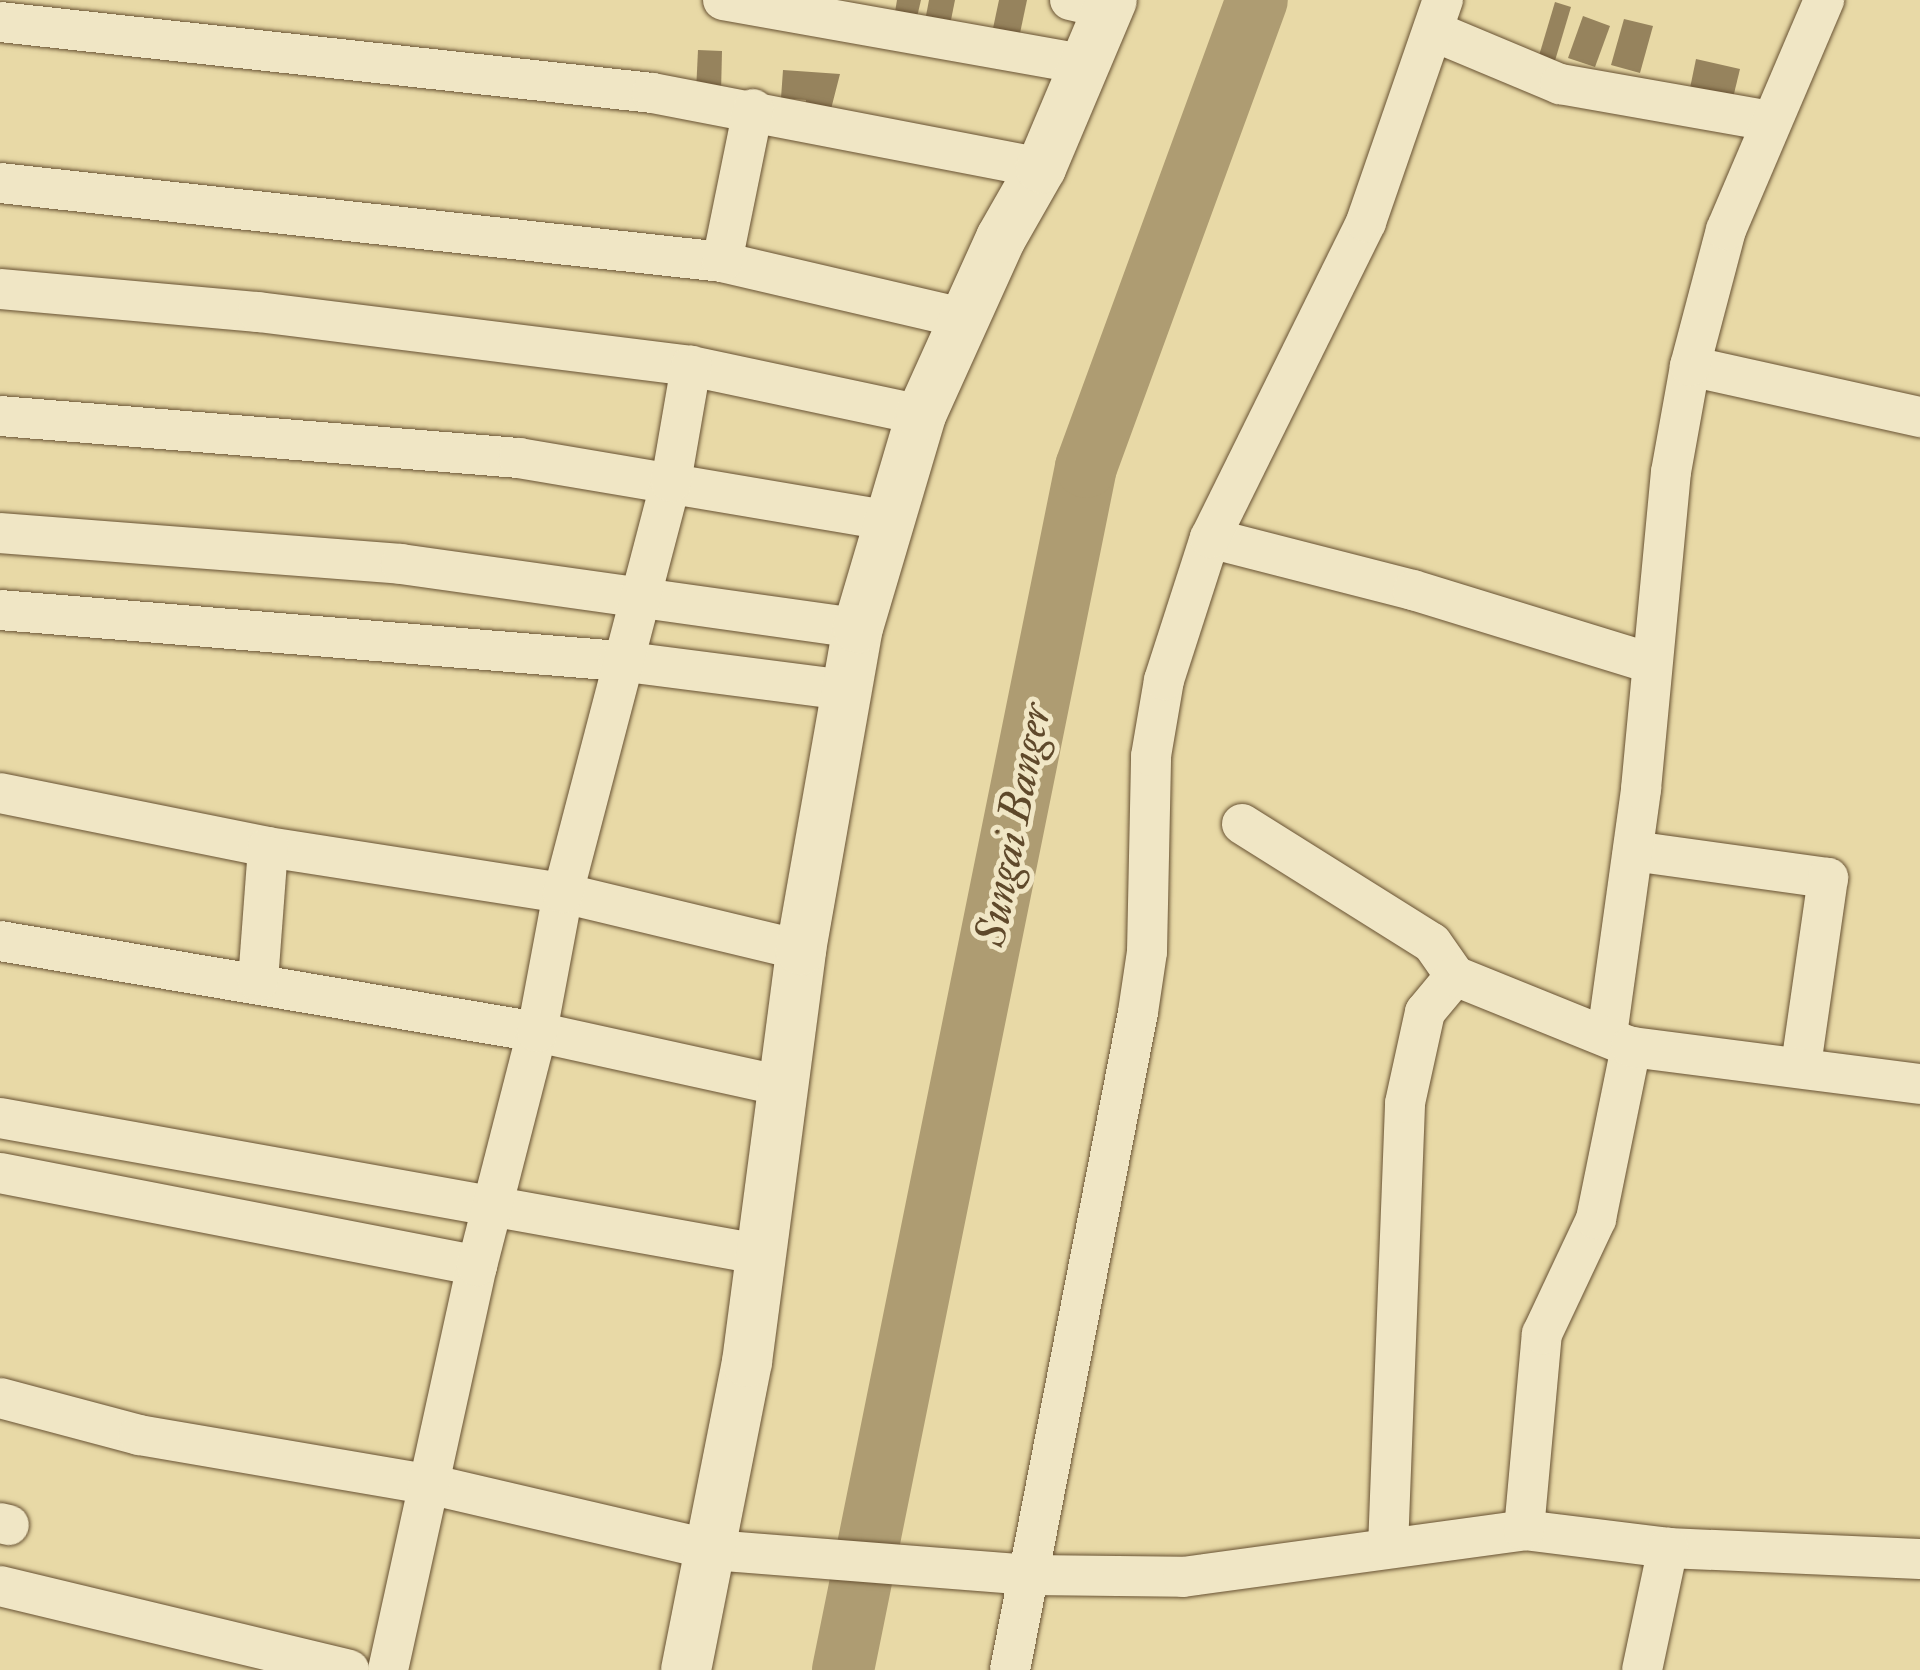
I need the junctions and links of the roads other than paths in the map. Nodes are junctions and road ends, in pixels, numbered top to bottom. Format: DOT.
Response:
graph roads {
  1 [pos="724,0"];
  2 [pos="1824,0"];
  3 [pos="1097,3"];
  4 [pos="794,6"];
  5 [pos="1438,16"];
  6 [pos="0,22"];
  7 [pos="1086,65"];
  8 [pos="754,110"];
  9 [pos="1770,122"];
  10 [pos="1041,168"];
  11 [pos="0,183"];
  12 [pos="722,262"];
  13 [pos="0,289"];
  14 [pos="966,318"];
  15 [pos="691,366"];
  16 [pos="1690,366"];
  17 [pos="921,414"];
  18 [pos="0,416"];
  19 [pos="1920,417"];
  20 [pos="671,482"];
  21 [pos="886,520"];
  22 [pos="0,533"];
  23 [pos="1210,538"];
  24 [pos="637,594"];
  25 [pos="0,610"];
  26 [pos="858,628"];
  27 [pos="619,660"];
  28 [pos="1650,663"];
  29 [pos="846,690"];
  30 [pos="0,794"];
  31 [pos="1242,824"];
  32 [pos="268,847"];
  33 [pos="1633,851"];
  34 [pos="563,893"];
  35 [pos="0,940"];
  36 [pos="800,950"];
  37 [pos="1455,976"];
  38 [pos="258,981"];
  39 [pos="537,1032"];
  40 [pos="1619,1041"];
  41 [pos="1801,1066"];
  42 [pos="1920,1084"];
  43 [pos="787,1087"];
  44 [pos="0,1118"];
  45 [pos="0,1173"];
  46 [pos="494,1208"];
  47 [pos="764,1255"];
  48 [pos="477,1266"];
  49 [pos="0,1398"];
  50 [pos="433,1485"];
  51 [pos="1524,1530"];
  52 [pos="1388,1548"];
  53 [pos="1668,1548"];
  54 [pos="724,1550"];
  55 [pos="1920,1559"];
  56 [pos="1022,1574"];
  57 [pos="0,1586"];
  58 [pos="349,1670"];
  59 [pos="388,1670"];
  60 [pos="686,1670"];
  61 [pos="1010,1670"];
  62 [pos="1642,1670"];
  1 -- 4 [label="street"];
  2 -- 9 [label="street"];
  3 -- 7 [label="street"];
  4 -- 7 [label="street"];
  5 -- 9 [label="street"];
  5 -- 23 [label="street"];
  6 -- 8 [label="street"];
  7 -- 10 [label="street"];
  8 -- 10 [label="street"];
  8 -- 12 [label="street"];
  9 -- 16 [label="street"];
  10 -- 14 [label="street"];
  11 -- 12 [label="street"];
  12 -- 14 [label="street"];
  13 -- 15 [label="street"];
  14 -- 17 [label="street"];
  15 -- 17 [label="street"];
  15 -- 20 [label="street"];
  16 -- 19 [label="street"];
  16 -- 28 [label="street"];
  17 -- 21 [label="street"];
  18 -- 20 [label="street"];
  20 -- 21 [label="street"];
  20 -- 24 [label="street"];
  21 -- 26 [label="street"];
  22 -- 24 [label="street"];
  23 -- 28 [label="street"];
  23 -- 56 [label="street"];
  24 -- 26 [label="street"];
  24 -- 27 [label="street"];
  25 -- 27 [label="street"];
  26 -- 29 [label="street"];
  27 -- 29 [label="street"];
  27 -- 34 [label="street"];
  28 -- 33 [label="street"];
  29 -- 36 [label="street"];
  30 -- 32 [label="street"];
  31 -- 37 [label="street"];
  32 -- 34 [label="street"];
  32 -- 38 [label="street"];
  33 -- 40 [label="street"];
  33 -- 41 [label="street"];
  34 -- 36 [label="street"];
  34 -- 39 [label="street"];
  35 -- 38 [label="street"];
  36 -- 43 [label="street"];
  37 -- 40 [label="street"];
  37 -- 52 [label="street"];
  38 -- 39 [label="street"];
  39 -- 43 [label="street"];
  39 -- 46 [label="street"];
  40 -- 41 [label="street"];
  40 -- 51 [label="street"];
  41 -- 42 [label="street"];
  43 -- 47 [label="street"];
  44 -- 46 [label="street"];
  45 -- 48 [label="street"];
  46 -- 47 [label="street"];
  46 -- 48 [label="street"];
  47 -- 54 [label="street"];
  48 -- 50 [label="street"];
  49 -- 50 [label="street"];
  50 -- 54 [label="street"];
  50 -- 59 [label="street"];
  51 -- 52 [label="street"];
  51 -- 53 [label="street"];
  52 -- 56 [label="street"];
  53 -- 55 [label="street"];
  53 -- 62 [label="street"];
  54 -- 56 [label="street"];
  54 -- 60 [label="street"];
  56 -- 61 [label="street"];
  57 -- 58 [label="street"];
}
